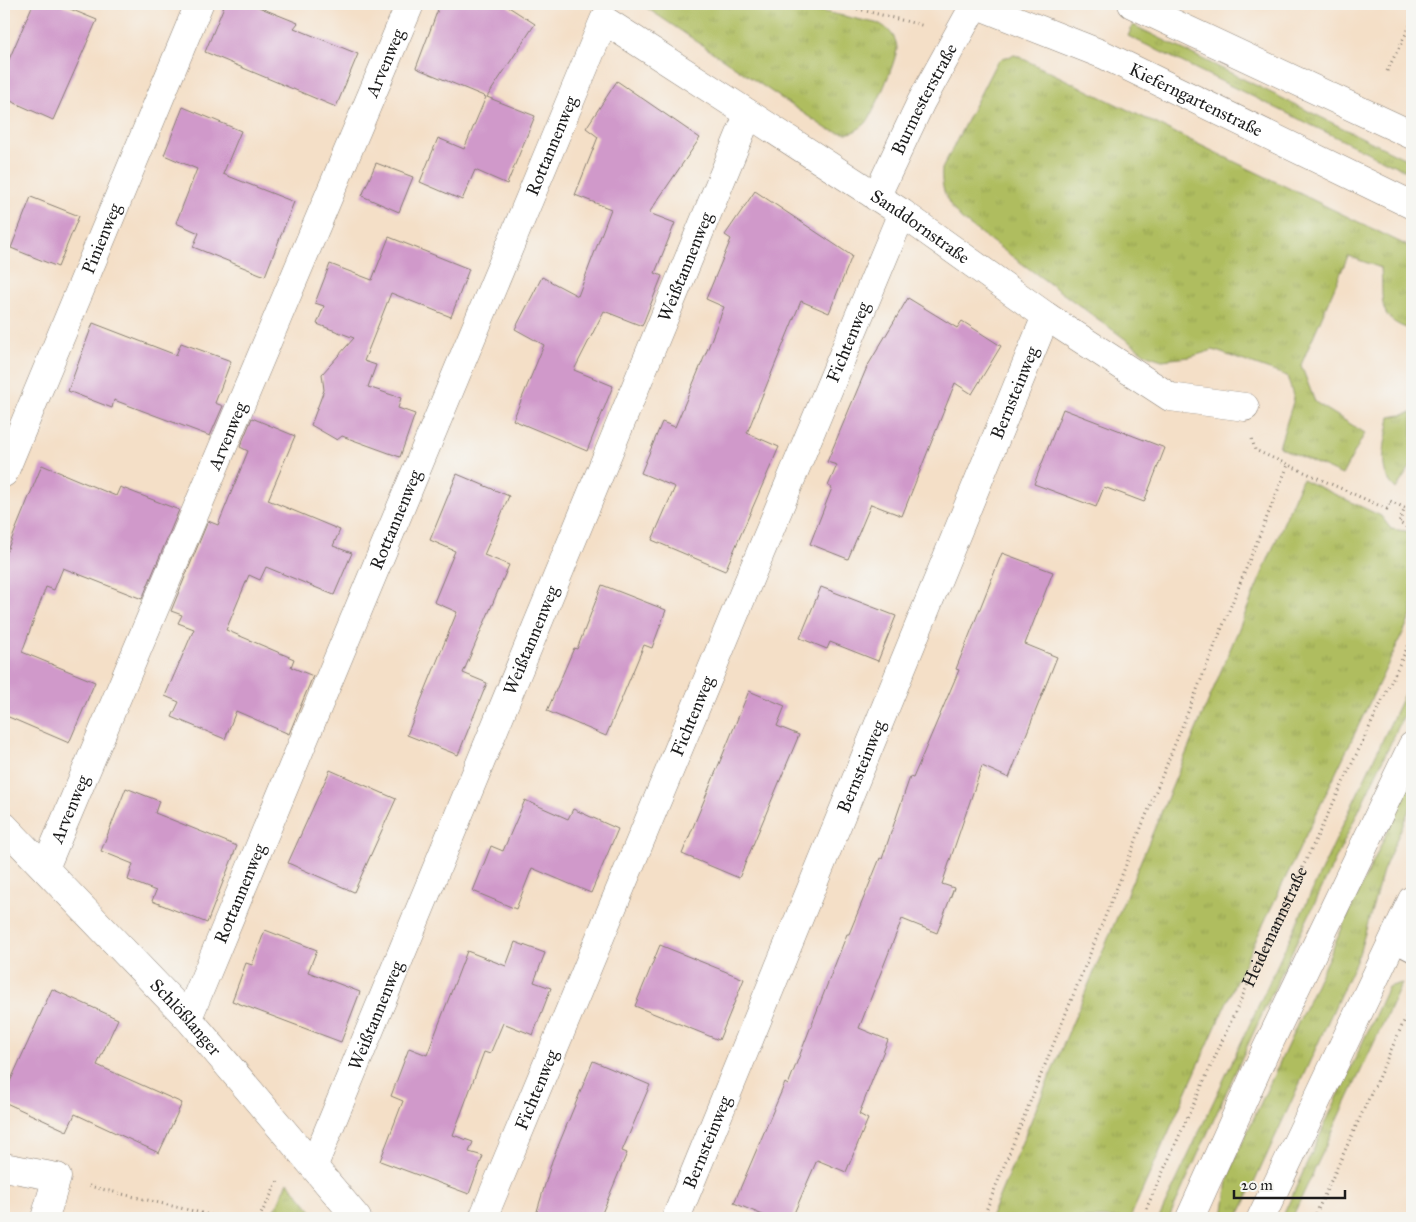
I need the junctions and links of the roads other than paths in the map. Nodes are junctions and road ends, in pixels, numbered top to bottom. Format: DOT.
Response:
graph roads {
  1 [pos="199,4"];
  2 [pos="410,4"];
  3 [pos="975,4"];
  4 [pos="1132,4"];
  5 [pos="604,20"];
  6 [pos="748,115"];
  7 [pos="1412,135"];
  8 [pos="876,197"];
  9 [pos="1412,205"];
  10 [pos="902,213"];
  11 [pos="1046,316"];
  12 [pos="1245,407"];
  13 [pos="4,473"];
  14 [pos="1412,746"];
  15 [pos="4,826"];
  16 [pos="45,868"];
  17 [pos="1412,900"];
  18 [pos="1402,949"];
  19 [pos="188,1018"];
  20 [pos="314,1164"];
  21 [pos="4,1167"];
  22 [pos="45,1218"];
  23 [pos="357,1218"];
  24 [pos="483,1218"];
  25 [pos="676,1218"];
  26 [pos="1190,1218"];
  27 [pos="1261,1218"];
  1 -- 13 [label="street, Pinienweg"];
  2 -- 16 [label="street, Arvenweg"];
  3 -- 8 [label="street, Burmesterstraße"];
  3 -- 9 [label="street, Kieferngartenstraße"];
  4 -- 7 [label="street"];
  5 -- 6 [label="street, Sanddornstraße"];
  5 -- 19 [label="street, Rottannenweg"];
  6 -- 8 [label="street, Sanddornstraße"];
  6 -- 20 [label="street, Weißtannenweg"];
  8 -- 10 [label="street, Sanddornstraße"];
  10 -- 11 [label="street, Sanddornstraße"];
  10 -- 24 [label="street, Fichtenweg"];
  11 -- 12 [label="street, Sanddornstraße"];
  11 -- 25 [label="street, Bernsteinweg"];
  14 -- 26 [label="street"];
  15 -- 16 [label="street, Schlößlanger"];
  16 -- 19 [label="street, Schlößlanger"];
  17 -- 18 [label="street"];
  18 -- 27 [label="street"];
  19 -- 20 [label="street, Schlößlanger"];
  20 -- 23 [label="street, Schlößlanger"];
  21 -- 22 [label="street"];
}
